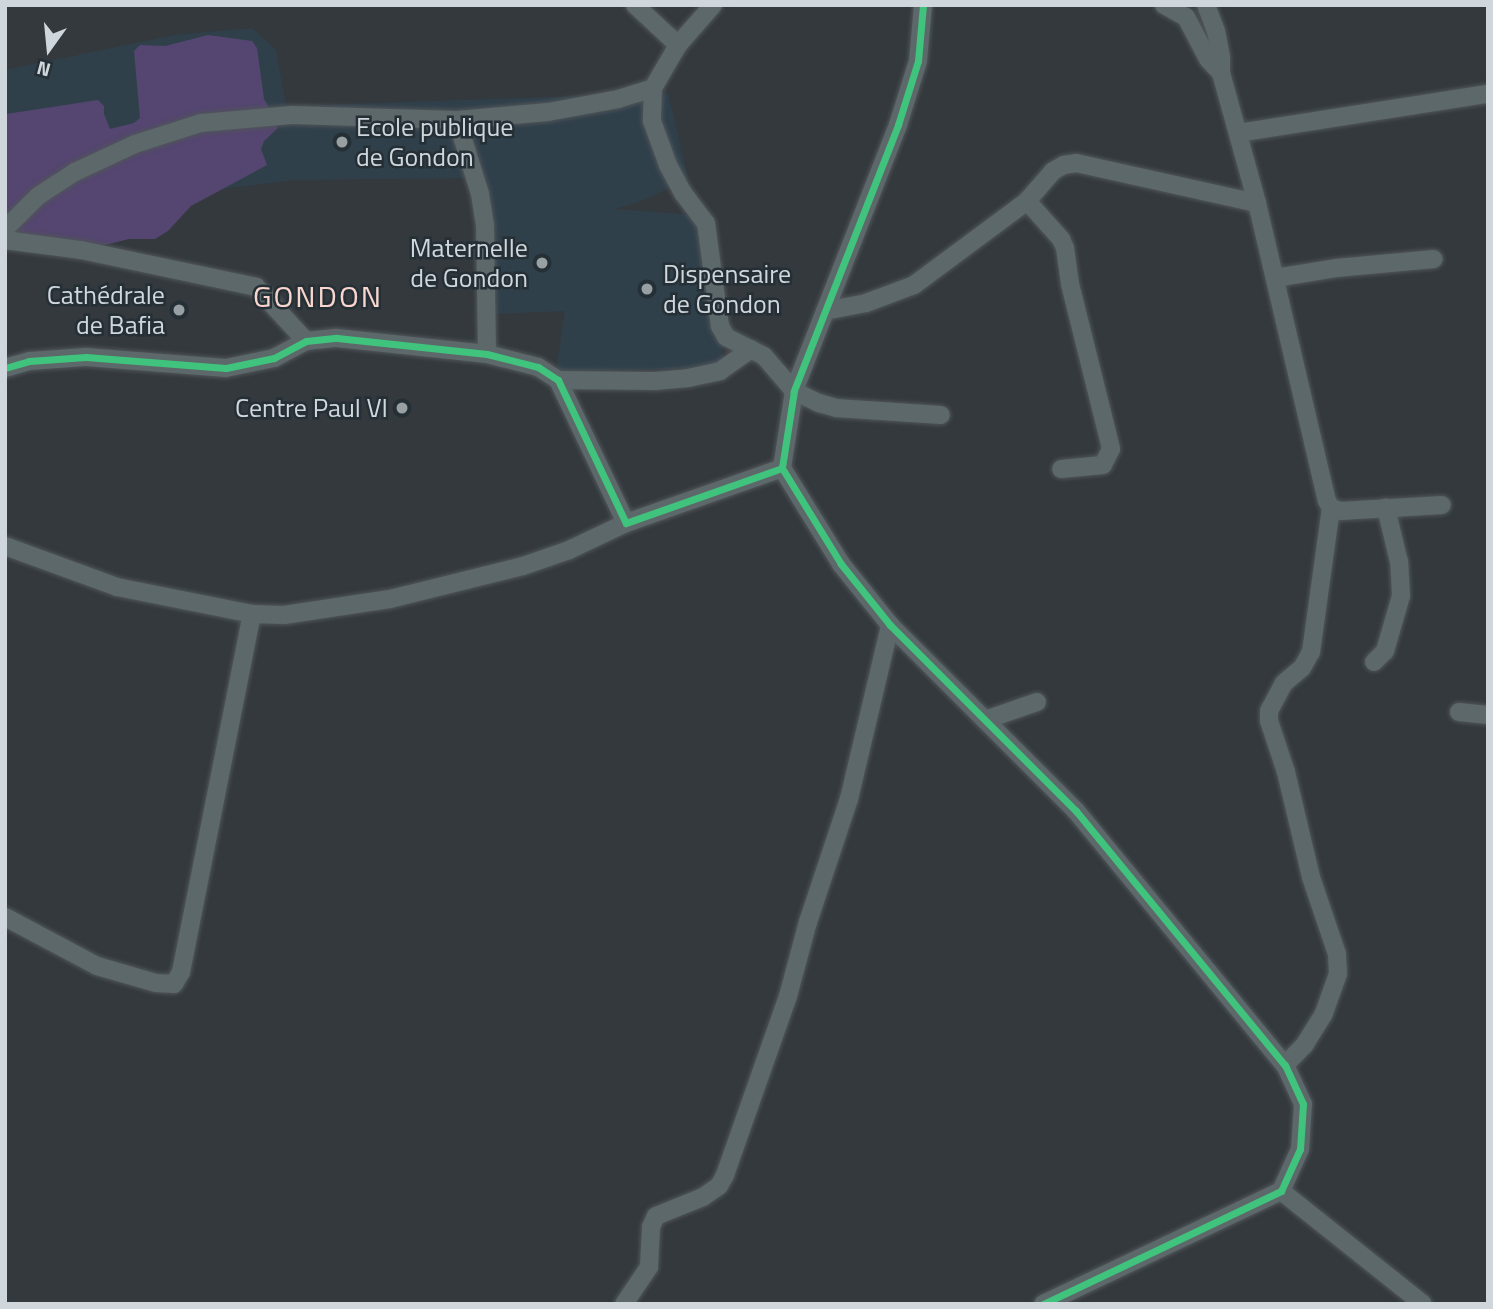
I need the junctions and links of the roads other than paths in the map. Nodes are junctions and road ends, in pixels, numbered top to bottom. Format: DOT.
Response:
graph roads {
  1 [pos="635,5"];
  2 [pos="713,5"];
  3 [pos="923,5"];
  4 [pos="1164,5"];
  5 [pos="1206,5"];
  6 [pos="678,44"];
  7 [pos="1221,73"];
  8 [pos="653,88"];
  9 [pos="1488,94"];
  10 [pos="457,120"];
  11 [pos="1238,133"];
  12 [pos="1027,201"];
  13 [pos="1257,202"];
  14 [pos="5,229"];
  15 [pos="5,240"];
  16 [pos="1434,259"];
  17 [pos="1275,278"];
  18 [pos="825,311"];
  19 [pos="306,341"];
  20 [pos="751,349"];
  21 [pos="487,354"];
  22 [pos="5,368"];
  23 [pos="558,380"];
  24 [pos="794,391"];
  25 [pos="942,415"];
  26 [pos="782,468"];
  27 [pos="1061,468"];
  28 [pos="1442,505"];
  29 [pos="1331,508"];
  30 [pos="1386,508"];
  31 [pos="626,523"];
  32 [pos="5,546"];
  33 [pos="252,614"];
  34 [pos="890,625"];
  35 [pos="1374,662"];
  36 [pos="1037,702"];
  37 [pos="1459,712"];
  38 [pos="1488,715"];
  39 [pos="985,720"];
  40 [pos="5,917"];
  41 [pos="1285,1065"];
  42 [pos="1281,1191"];
  43 [pos="624,1304"];
  44 [pos="1043,1304"];
  45 [pos="1423,1304"];
  1 -- 6 [label="street"];
  2 -- 6 [label="street"];
  3 -- 18 [label="street"];
  4 -- 7 [label="street"];
  5 -- 7 [label="street"];
  6 -- 8 [label="street"];
  7 -- 11 [label="street"];
  8 -- 10 [label="street"];
  8 -- 20 [label="street"];
  9 -- 11 [label="street"];
  10 -- 14 [label="street"];
  10 -- 21 [label="street"];
  11 -- 13 [label="street"];
  12 -- 13 [label="street"];
  12 -- 18 [label="street"];
  12 -- 27 [label="street"];
  13 -- 17 [label="street"];
  15 -- 19 [label="street"];
  16 -- 17 [label="street"];
  17 -- 29 [label="street"];
  18 -- 24 [label="street"];
  19 -- 21 [label="street"];
  19 -- 22 [label="street"];
  20 -- 23 [label="street"];
  20 -- 24 [label="street"];
  21 -- 23 [label="street"];
  23 -- 31 [label="street"];
  24 -- 25 [label="street"];
  24 -- 26 [label="street"];
  26 -- 31 [label="street"];
  26 -- 34 [label="street"];
  28 -- 30 [label="street"];
  29 -- 30 [label="street"];
  29 -- 41 [label="street"];
  30 -- 35 [label="street"];
  31 -- 33 [label="street"];
  32 -- 33 [label="street"];
  33 -- 40 [label="street"];
  34 -- 39 [label="street"];
  34 -- 43 [label="street"];
  36 -- 39 [label="street"];
  37 -- 38 [label="street"];
  39 -- 41 [label="street"];
  41 -- 42 [label="street"];
  42 -- 44 [label="street"];
  42 -- 45 [label="street"];
}
